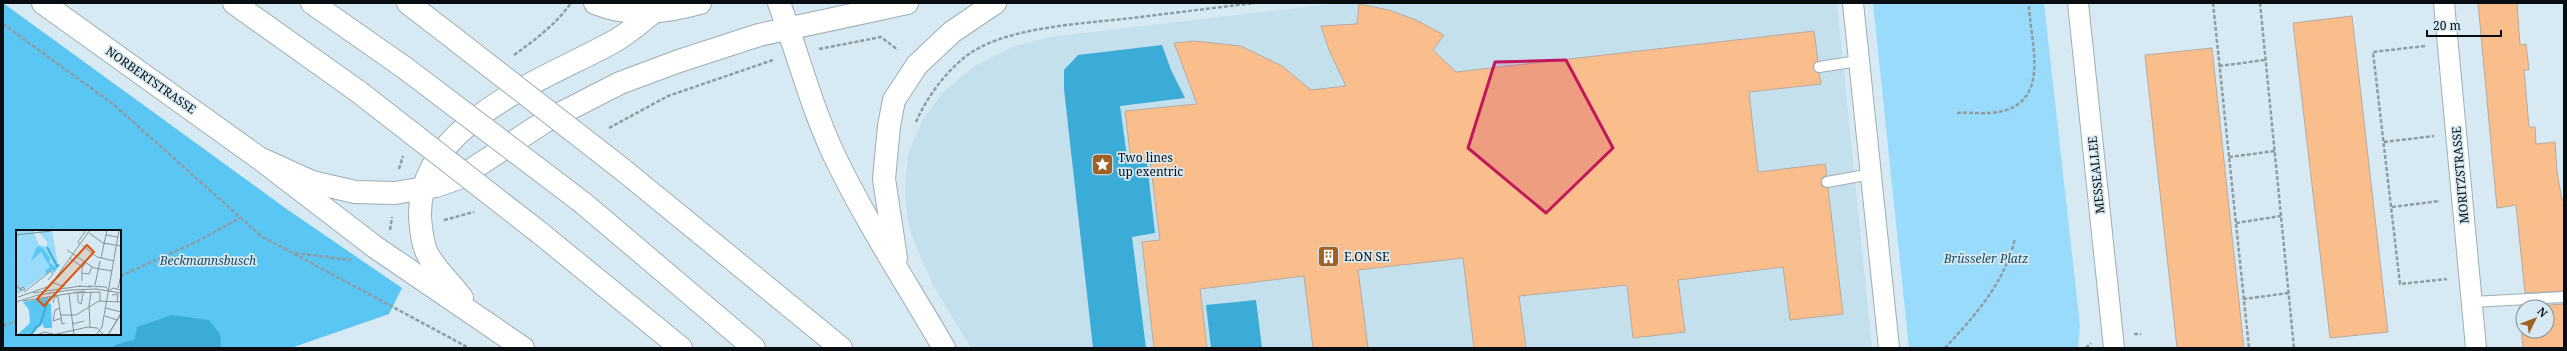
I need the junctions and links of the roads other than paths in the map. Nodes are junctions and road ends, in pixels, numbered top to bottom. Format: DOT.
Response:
graph roads {
  1 [pos="43,3"];
  2 [pos="234,3"];
  3 [pos="312,3"];
  4 [pos="408,3"];
  5 [pos="595,3"];
  6 [pos="700,3"];
  7 [pos="779,3"];
  8 [pos="907,3"];
  9 [pos="995,3"];
  10 [pos="1853,3"];
  11 [pos="2078,3"];
  12 [pos="2444,3"];
  13 [pos="652,13"];
  14 [pos="788,28"];
  15 [pos="1858,60"];
  16 [pos="1819,67"];
  17 [pos="259,158"];
  18 [pos="1870,174"];
  19 [pos="1827,182"];
  20 [pos="422,190"];
  21 [pos="897,269"];
  22 [pos="2564,297"];
  23 [pos="2472,302"];
  24 [pos="474,312"];
  25 [pos="523,348"];
  26 [pos="681,348"];
  27 [pos="754,348"];
  28 [pos="841,348"];
  29 [pos="944,348"];
  30 [pos="1889,348"];
  31 [pos="2114,348"];
  32 [pos="2476,348"];
  1 -- 17 [label="main road, NORBERTSTRASSE"];
  2 -- 26 [label="main road, bridge"];
  3 -- 27 [label="main road, bridge"];
  4 -- 28 [label="main road, bridge"];
  5 -- 13 [label="main road"];
  6 -- 13 [label="main road"];
  7 -- 14 [label="main road"];
  8 -- 14 [label="main road"];
  9 -- 21 [label="main road"];
  10 -- 15 [label="street"];
  11 -- 31 [label="street, MESSEALLEE"];
  12 -- 23 [label="street, MORITZSTRASSE"];
  13 -- 20 [label="main road"];
  14 -- 20 [label="main road"];
  14 -- 21 [label="main road"];
  15 -- 16 [label="lane"];
  15 -- 18 [label="street"];
  17 -- 20 [label="main road"];
  17 -- 24 [label="main road"];
  18 -- 19 [label="lane"];
  18 -- 30 [label="street"];
  20 -- 24 [label="main road"];
  21 -- 29 [label="main road"];
  22 -- 23 [label="lane"];
  23 -- 32 [label="street, MORITZSTRASSE"];
  24 -- 25 [label="main road"];
}
